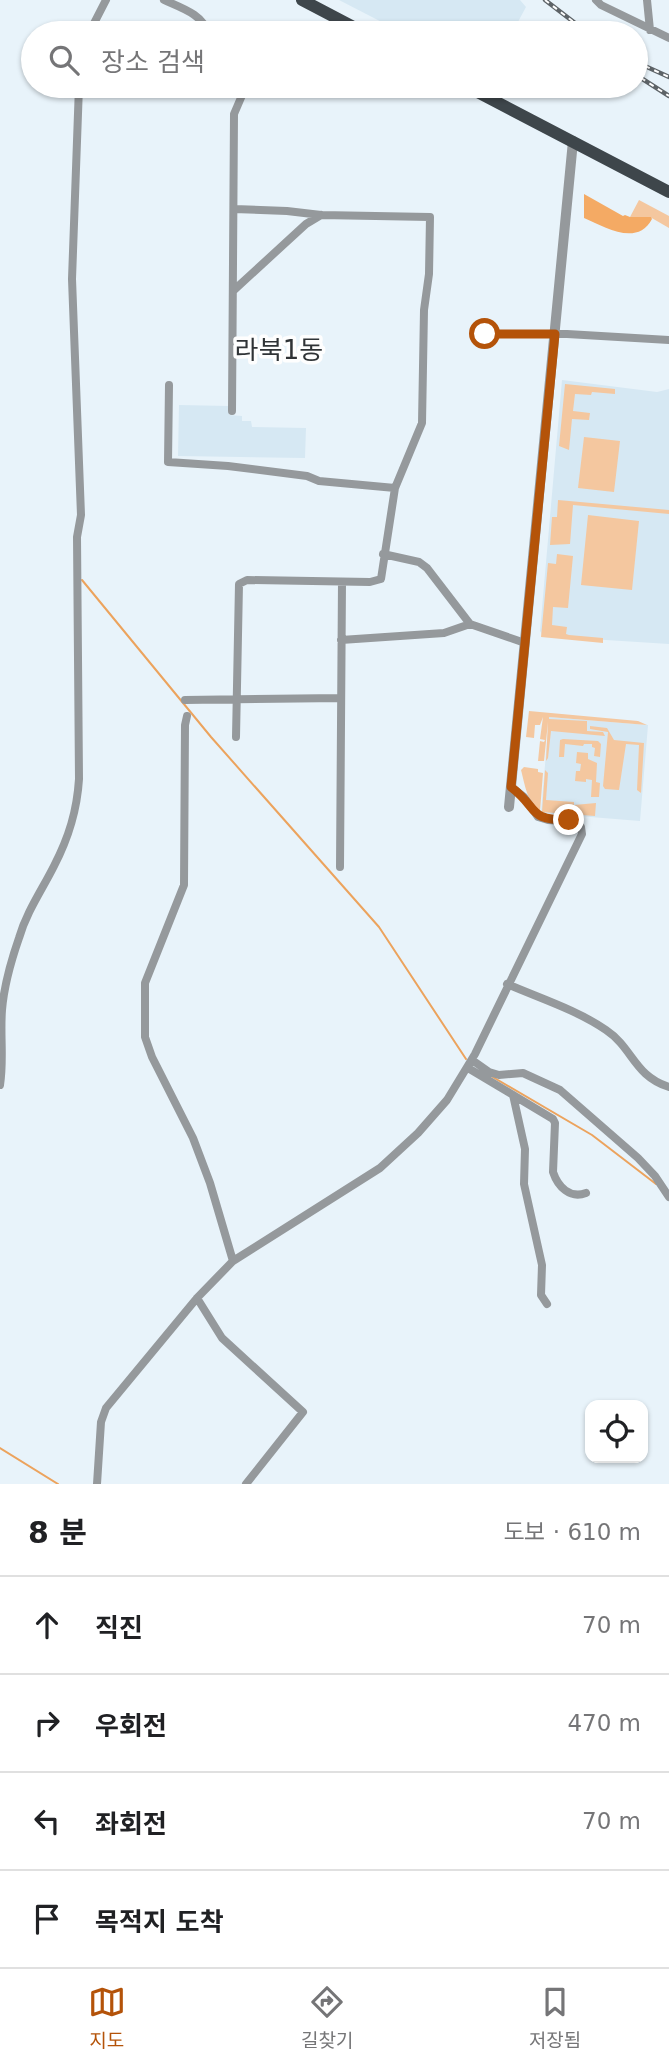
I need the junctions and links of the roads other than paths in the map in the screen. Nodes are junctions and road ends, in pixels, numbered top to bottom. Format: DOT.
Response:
graph roads {
  1 [pos="106,0"];
  2 [pos="164,0"];
  3 [pos="302,0"];
  4 [pos="596,0"];
  5 [pos="647,0"];
  6 [pos="95,21"];
  7 [pos="202,21"];
  8 [pos="342,21"];
  9 [pos="632,21"];
  10 [pos="650,30"];
  11 [pos="669,38"];
  12 [pos="79,98"];
  13 [pos="241,98"];
  14 [pos="489,98"];
  15 [pos="573,141"];
  16 [pos="669,192"];
  17 [pos="234,209"];
  18 [pos="321,215"];
  19 [pos="233,291"];
  20 [pos="485,334"];
  21 [pos="555,334"];
  22 [pos="669,341"];
  23 [pos="169,385"];
  24 [pos="232,411"];
  25 [pos="395,488"];
  26 [pos="383,554"];
  27 [pos="342,582"];
  28 [pos="470,624"];
  29 [pos="341,640"];
  30 [pos="525,643"];
  31 [pos="341,698"];
  32 [pos="237,699"];
  33 [pos="185,700"];
  34 [pos="187,716"];
  35 [pos="236,737"];
  36 [pos="511,787"];
  37 [pos="509,807"];
  38 [pos="340,867"];
  39 [pos="507,985"];
  40 [pos="470,1064"];
  41 [pos="0,1085"];
  42 [pos="669,1087"];
  43 [pos="513,1095"];
  44 [pos="586,1193"];
  45 [pos="669,1197"];
  46 [pos="233,1261"];
  47 [pos="197,1298"];
  48 [pos="547,1304"];
  49 [pos="97,1484"];
  50 [pos="246,1484"];
  1 -- 6 [label="street"];
  2 -- 7 [label="street"];
  3 -- 8 [label="highway"];
  4 -- 9 [label="street"];
  5 -- 10 [label="street"];
  10 -- 11 [label="street"];
  12 -- 41 [label="street"];
  13 -- 17 [label="street"];
  14 -- 15 [label="highway"];
  15 -- 16 [label="highway"];
  15 -- 21 [label="street"];
  17 -- 18 [label="street"];
  17 -- 19 [label="street"];
  18 -- 19 [label="street"];
  18 -- 25 [label="street"];
  19 -- 24 [label="street"];
  20 -- 21 [label="street"];
  21 -- 22 [label="street"];
  21 -- 30 [label="street"];
  23 -- 25 [label="street"];
  25 -- 26 [label="street"];
  26 -- 27 [label="street"];
  26 -- 28 [label="street"];
  27 -- 29 [label="street"];
  27 -- 32 [label="street"];
  28 -- 29 [label="street"];
  28 -- 30 [label="street"];
  29 -- 31 [label="street"];
  30 -- 36 [label="street"];
  31 -- 32 [label="street"];
  31 -- 38 [label="street"];
  32 -- 33 [label="street"];
  32 -- 35 [label="street"];
  34 -- 46 [label="street"];
  36 -- 37 [label="street"];
  36 -- 39 [label="street"];
  39 -- 40 [label="street"];
  39 -- 42 [label="street"];
  40 -- 43 [label="street"];
  40 -- 45 [label="street"];
  40 -- 46 [label="street"];
  43 -- 44 [label="street"];
  43 -- 48 [label="street"];
  46 -- 47 [label="street"];
  47 -- 49 [label="street"];
  47 -- 50 [label="street"];
}
